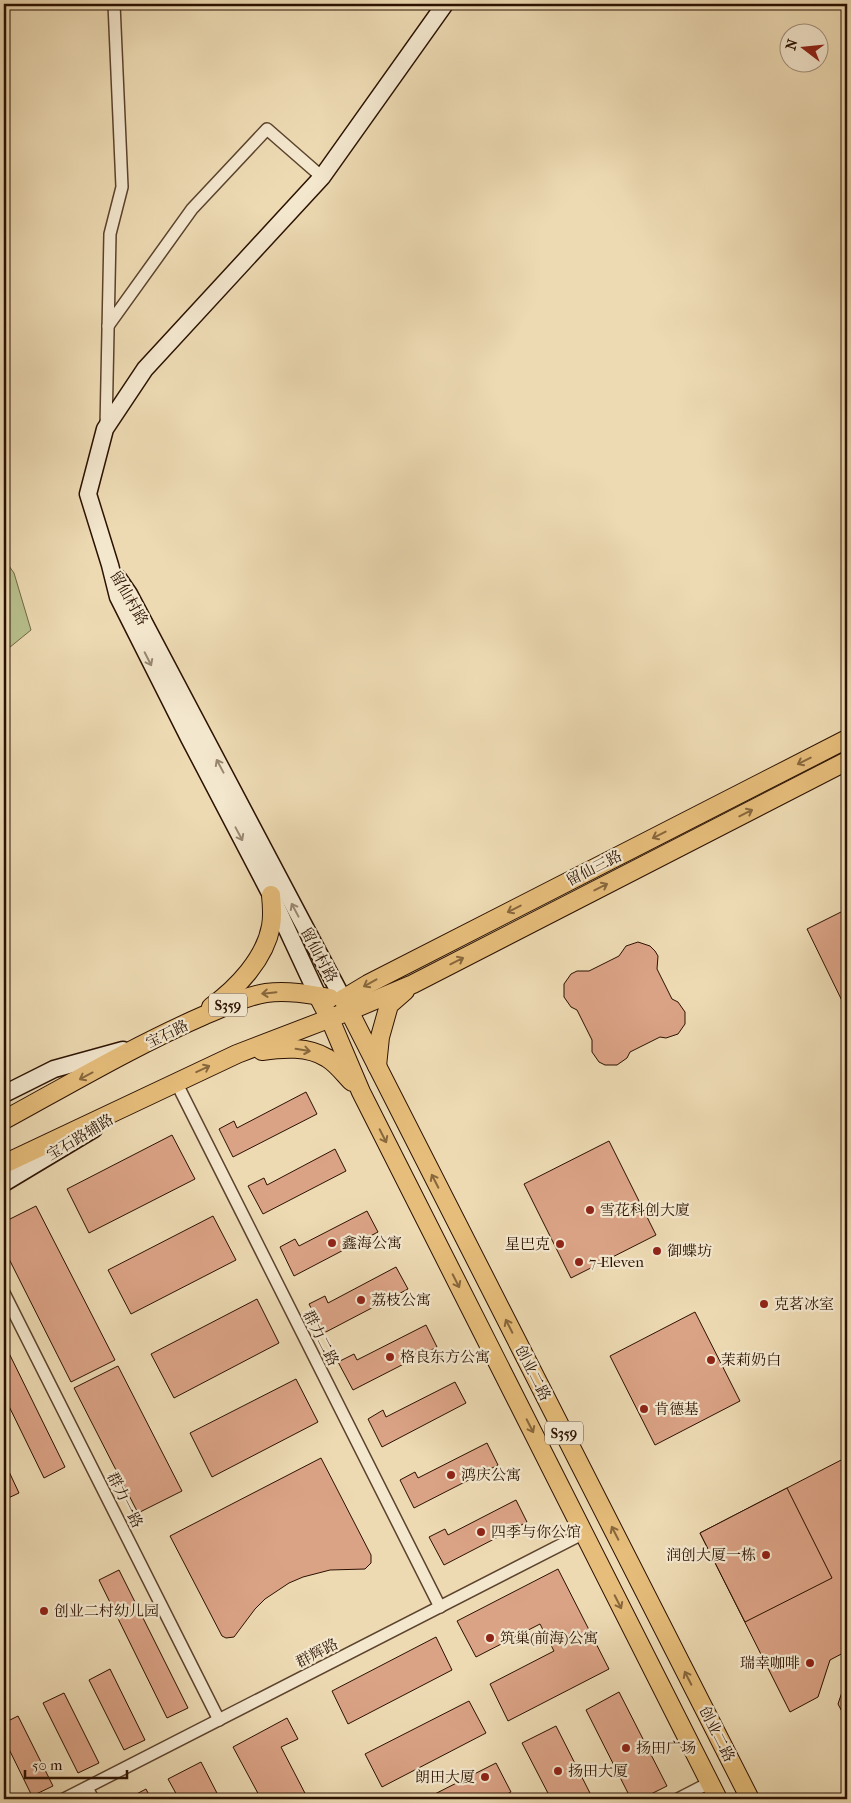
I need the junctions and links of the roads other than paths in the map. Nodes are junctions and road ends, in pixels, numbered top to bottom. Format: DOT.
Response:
graph roads {
  1 [pos="114,4"];
  2 [pos="445,4"];
  3 [pos="322,177"];
  4 [pos="108,326"];
  5 [pos="106,430"];
  6 [pos="110,566"];
  7 [pos="847,739"];
  8 [pos="847,760"];
  9 [pos="271,895"];
  10 [pos="413,984"];
  11 [pos="318,996"];
  12 [pos="346,1006"];
  13 [pos="330,1019"];
  14 [pos="189,1022"];
  15 [pos="145,1044"];
  16 [pos="237,1054"];
  17 [pos="377,1067"];
  18 [pos="176,1082"];
  19 [pos="157,1091"];
  20 [pos="361,1092"];
  21 [pos="4,1094"];
  22 [pos="4,1120"];
  23 [pos="4,1164"];
  24 [pos="4,1183"];
  25 [pos="4,1293"];
  26 [pos="584,1534"];
  27 [pos="440,1607"];
  28 [pos="219,1720"];
  29 [pos="709,1783"];
  30 [pos="87,1788"];
  31 [pos="64,1799"];
  32 [pos="93,1799"];
  33 [pos="678,1799"];
  34 [pos="718,1799"];
  35 [pos="750,1799"];
  1 -- 4 [label="street"];
  2 -- 3 [label="street"];
  3 -- 4 [label="street"];
  3 -- 5 [label="street"];
  4 -- 5 [label="street"];
  5 -- 6 [label="street"];
  6 -- 9 [label="street, 留仙村路, one-way"];
  12 -- 6 [label="street, 留仙村路, one-way"];
  7 -- 12 [label="main road, 留仙三路, one-way"];
  10 -- 8 [label="main road, 留仙三路, one-way"];
  9 -- 11 [label="street, 留仙村路"];
  9 -- 14 [label="main road"];
  10 -- 12 [label="main road, 留仙三路"];
  10 -- 17 [label="main road"];
  11 -- 12 [label="main road, 宝石路 / S359"];
  11 -- 13 [label="main road, 创业二路 / S359"];
  11 -- 14 [label="main road, 宝石路 / S359, one-way"];
  12 -- 13 [label="main road"];
  12 -- 17 [label="main road, 创业二路 / S359"];
  13 -- 16 [label="main road"];
  13 -- 20 [label="main road, 创业二路 / S359"];
  14 -- 15 [label="main road, 宝石路 / S359"];
  15 -- 21 [label="street"];
  15 -- 22 [label="main road, 宝石路 / S359, one-way"];
  18 -- 16 [label="main road, S359, one-way"];
  16 -- 20 [label="main road, 创业二路 / S359, one-way"];
  35 -- 17 [label="main road, 创业二路 / S359, one-way"];
  18 -- 19 [label="main road, S359"];
  18 -- 27 [label="street, 群力二路"];
  19 -- 23 [label="main road, S359"];
  19 -- 24 [label="street, 宝石路辅路"];
  20 -- 26 [label="main road, 创业二路 / S359, one-way"];
  25 -- 28 [label="street, 群力一路"];
  26 -- 27 [label="street, 群辉路"];
  26 -- 29 [label="main road, 创业二路 / S359, one-way"];
  27 -- 28 [label="street, 群辉路"];
  28 -- 30 [label="street, 群辉路"];
  29 -- 33 [label="street"];
  29 -- 34 [label="main road, 创业二路 / S359"];
  30 -- 31 [label="street, 群辉路"];
  30 -- 32 [label="street"];
}
